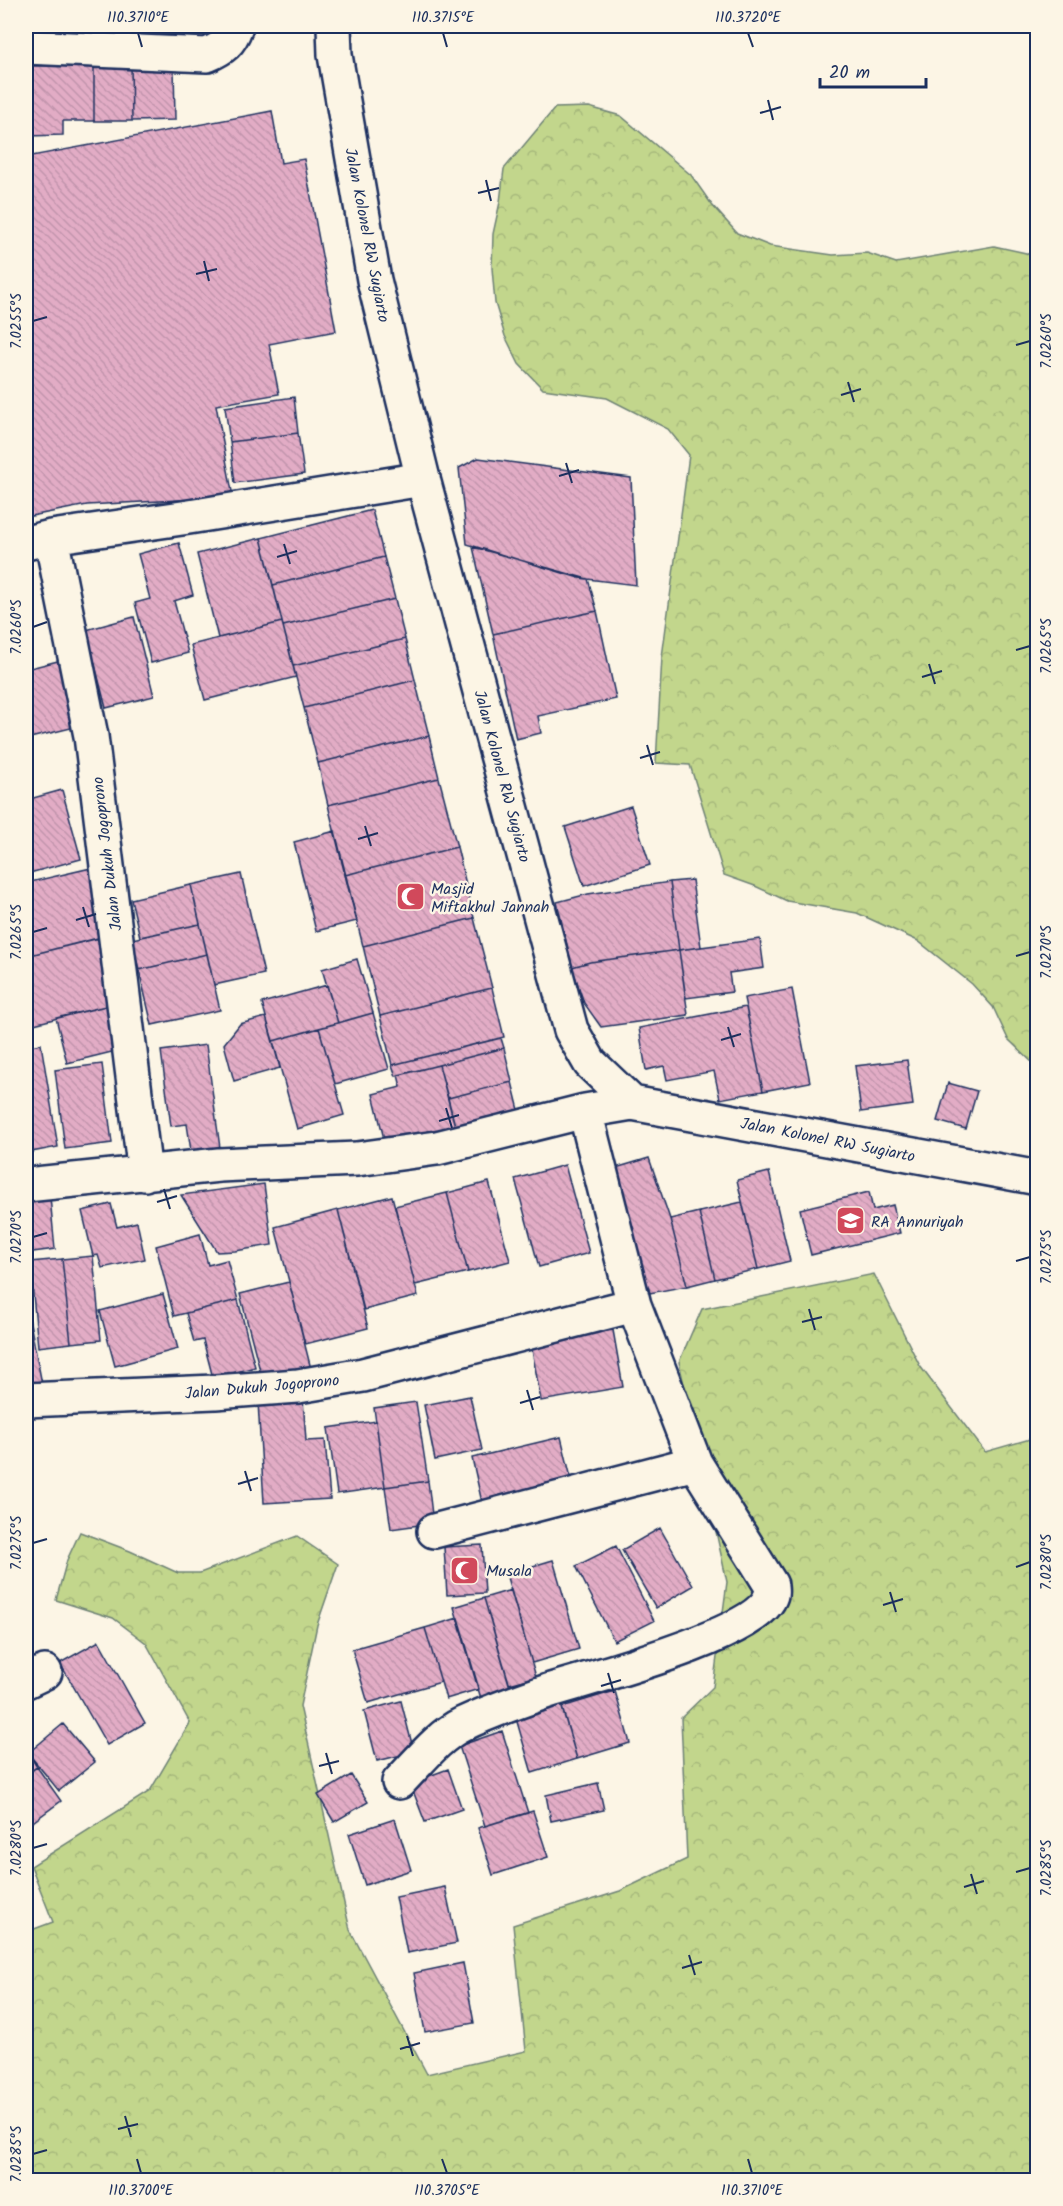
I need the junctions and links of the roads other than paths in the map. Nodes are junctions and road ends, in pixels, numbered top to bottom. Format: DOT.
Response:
graph roads {
  1 [pos="236,26"];
  2 [pos="334,26"];
  3 [pos="26,47"];
  4 [pos="423,479"];
  5 [pos="38,540"];
  6 [pos="632,1102"];
  7 [pos="585,1111"];
  8 [pos="145,1173"];
  9 [pos="1038,1178"];
  10 [pos="26,1185"];
  11 [pos="634,1305"];
  12 [pos="26,1400"];
  13 [pos="695,1463"];
  14 [pos="434,1531"];
  15 [pos="399,1782"];
  1 -- 3 [label="street"];
  2 -- 4 [label="street, Jalan Kolonel RW Sugiarto"];
  4 -- 5 [label="street, Jalan Dukuh Jogoprono"];
  4 -- 6 [label="street, Jalan Kolonel RW Sugiarto"];
  5 -- 8 [label="street, Jalan Dukuh Jogoprono"];
  6 -- 7 [label="street"];
  6 -- 9 [label="street, Jalan Kolonel RW Sugiarto"];
  7 -- 8 [label="street"];
  7 -- 11 [label="street"];
  8 -- 10 [label="street"];
  11 -- 12 [label="street, Jalan Dukuh Jogoprono"];
  11 -- 13 [label="street"];
  13 -- 14 [label="street"];
  13 -- 15 [label="street"];
}
